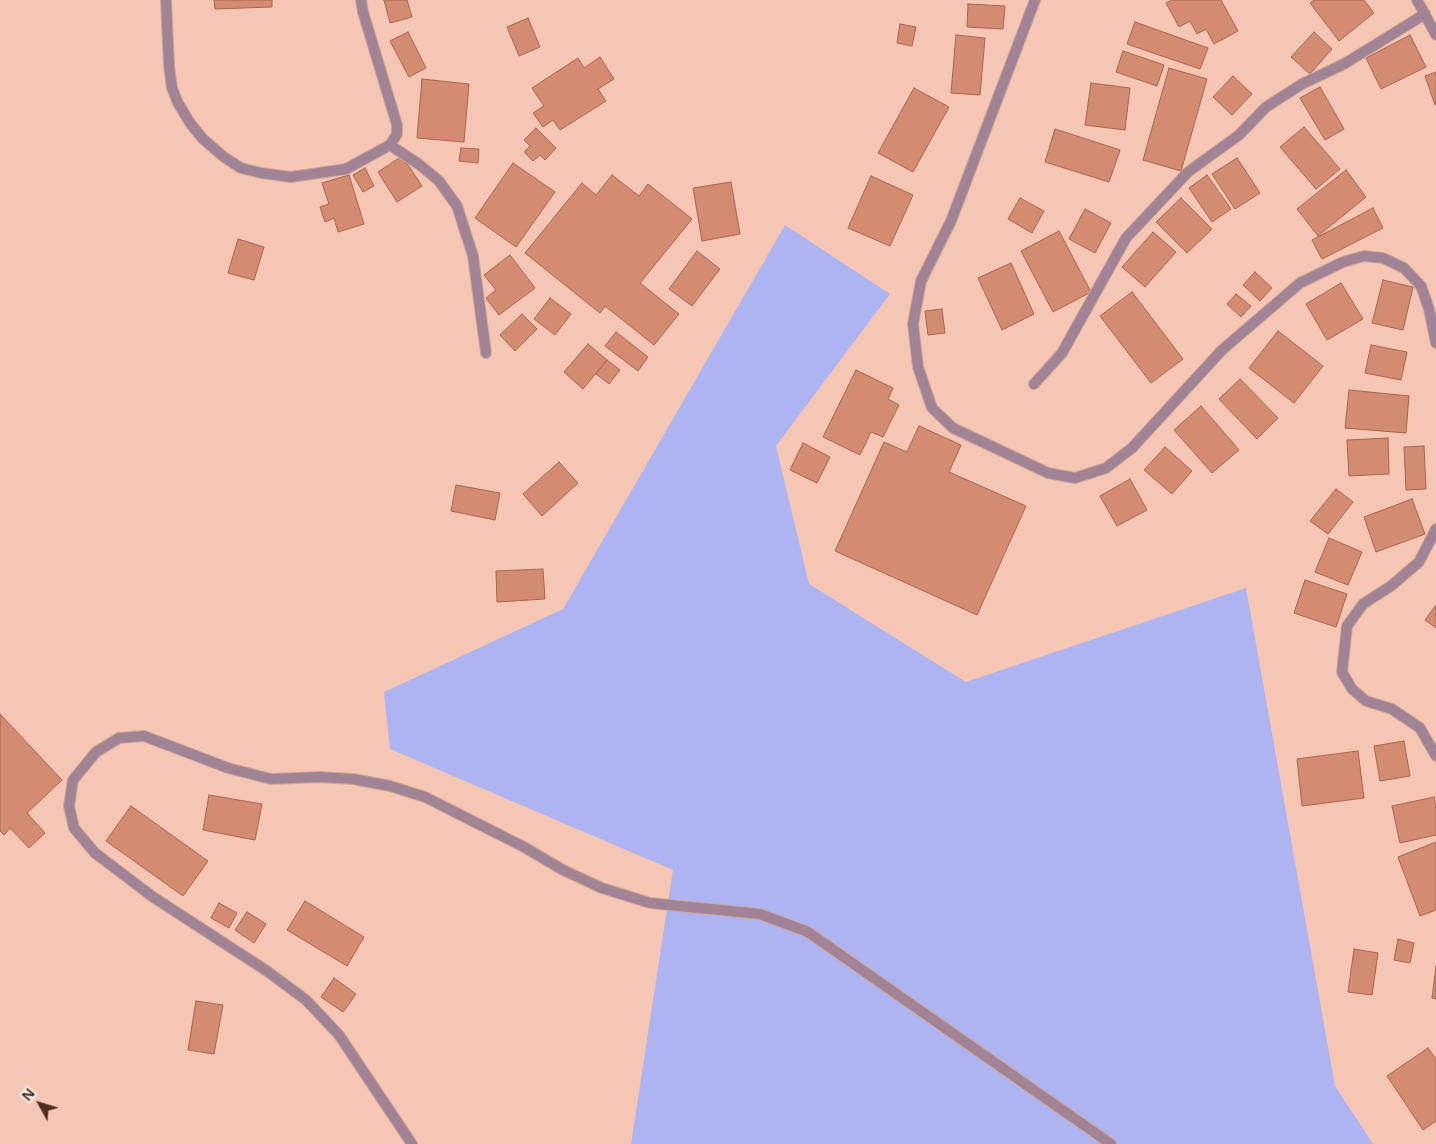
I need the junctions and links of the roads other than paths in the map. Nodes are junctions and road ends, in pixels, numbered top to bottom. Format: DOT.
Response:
graph roads {
  1 [pos="166,0"];
  2 [pos="361,0"];
  3 [pos="1035,0"];
  4 [pos="1417,0"];
  5 [pos="1425,14"];
  6 [pos="1436,35"];
  7 [pos="390,145"];
  8 [pos="1436,343"];
  9 [pos="486,353"];
  10 [pos="1034,384"];
  11 [pos="1436,529"];
  12 [pos="1436,756"];
  13 [pos="412,1144"];
  14 [pos="1111,1144"];
  1 -- 7 [label="street"];
  2 -- 7 [label="street"];
  3 -- 8 [label="street"];
  4 -- 5 [label="street"];
  5 -- 6 [label="street"];
  5 -- 10 [label="street"];
  7 -- 9 [label="street"];
  11 -- 12 [label="street"];
  13 -- 14 [label="street"];
}
